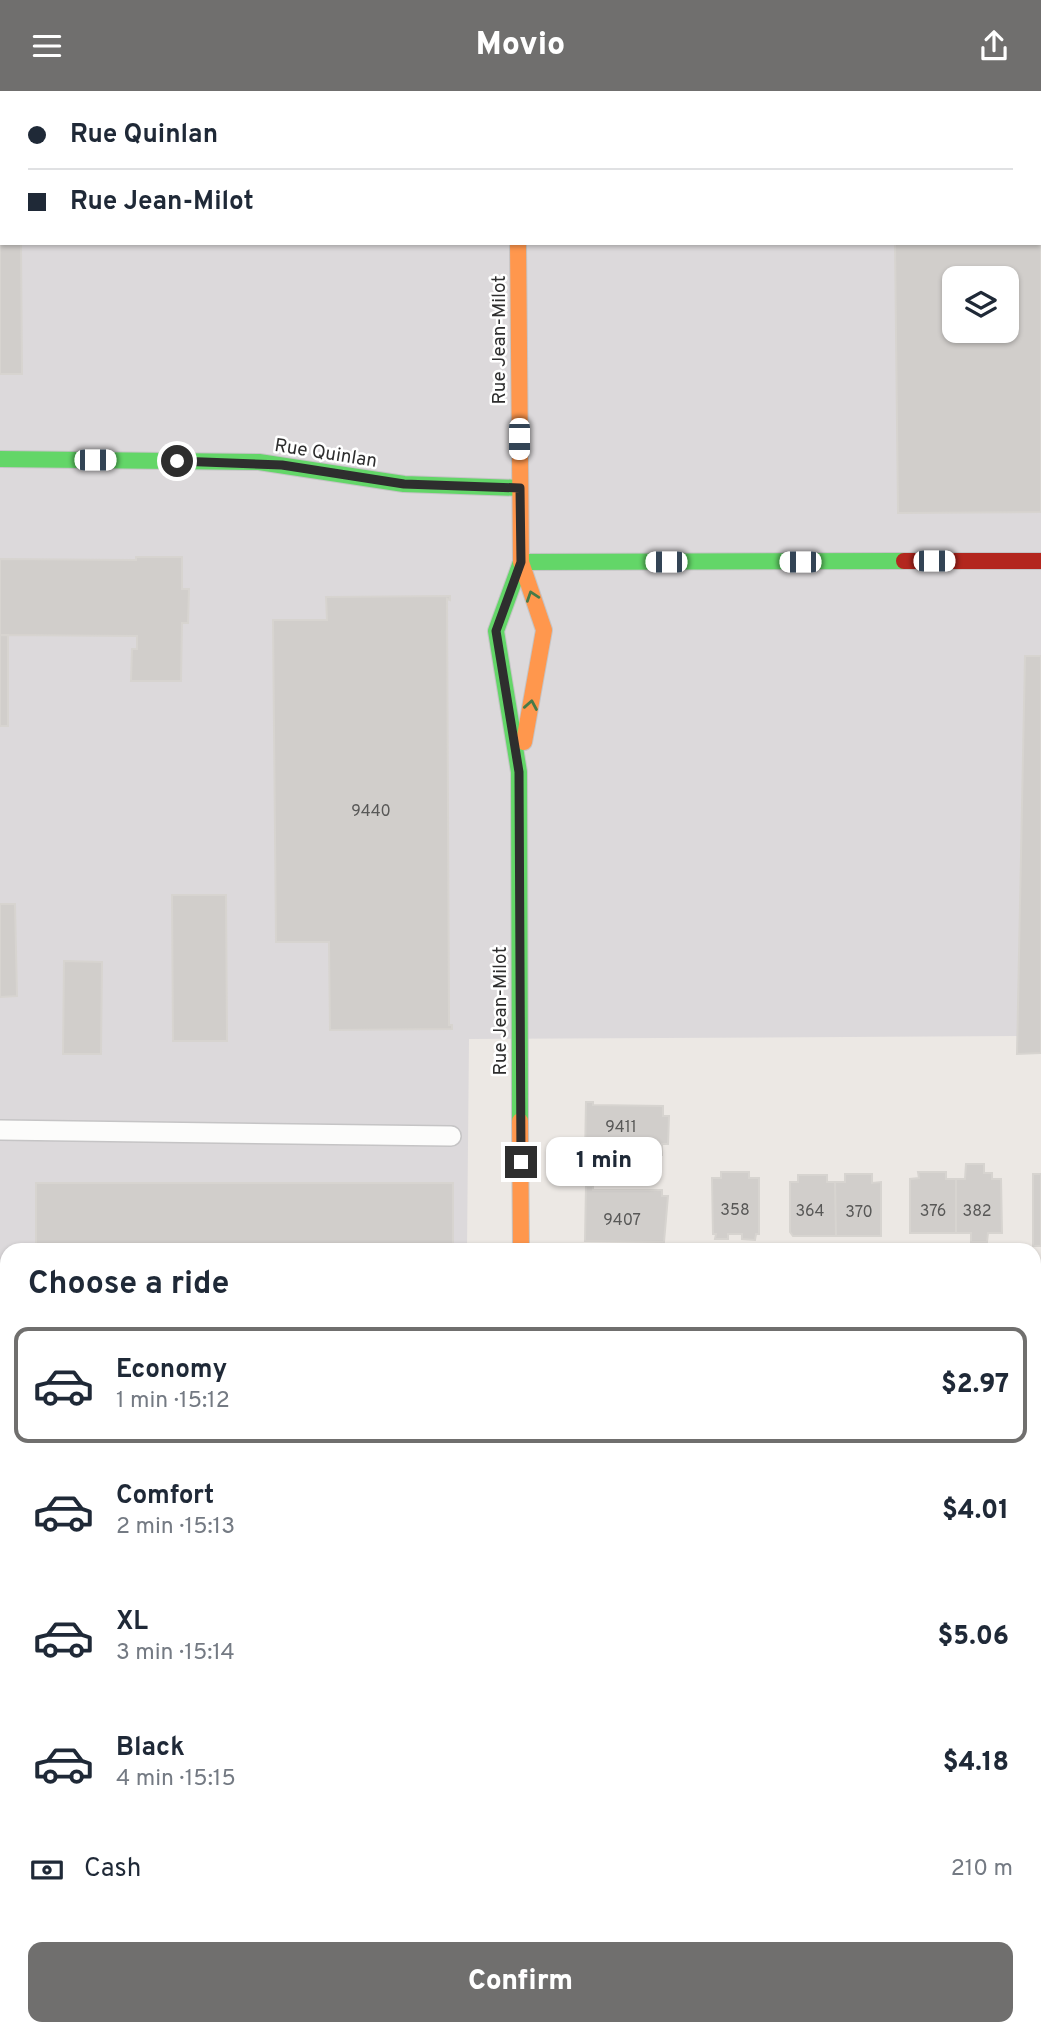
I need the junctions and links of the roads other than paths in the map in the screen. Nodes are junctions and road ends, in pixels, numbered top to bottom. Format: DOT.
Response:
graph roads {
  1 [pos="518,245"];
  2 [pos="0,459"];
  3 [pos="520,488"];
  4 [pos="1041,561"];
  5 [pos="521,562"];
  6 [pos="519,772"];
  7 [pos="0,1130"];
  8 [pos="451,1136"];
  9 [pos="522,1243"];
  1 -- 3 [label="street, Rue Jean-Milot"];
  2 -- 3 [label="street, Rue Quinlan"];
  3 -- 5 [label="street, Rue Jean-Milot"];
  4 -- 5 [label="street"];
  6 -- 5 [label="street, Rue Jean-Milot, one-way"];
  5 -- 6 [label="street, Rue Jean-Milot"];
  6 -- 9 [label="street, Rue Jean-Milot"];
  7 -- 8 [label="lane"];
}
